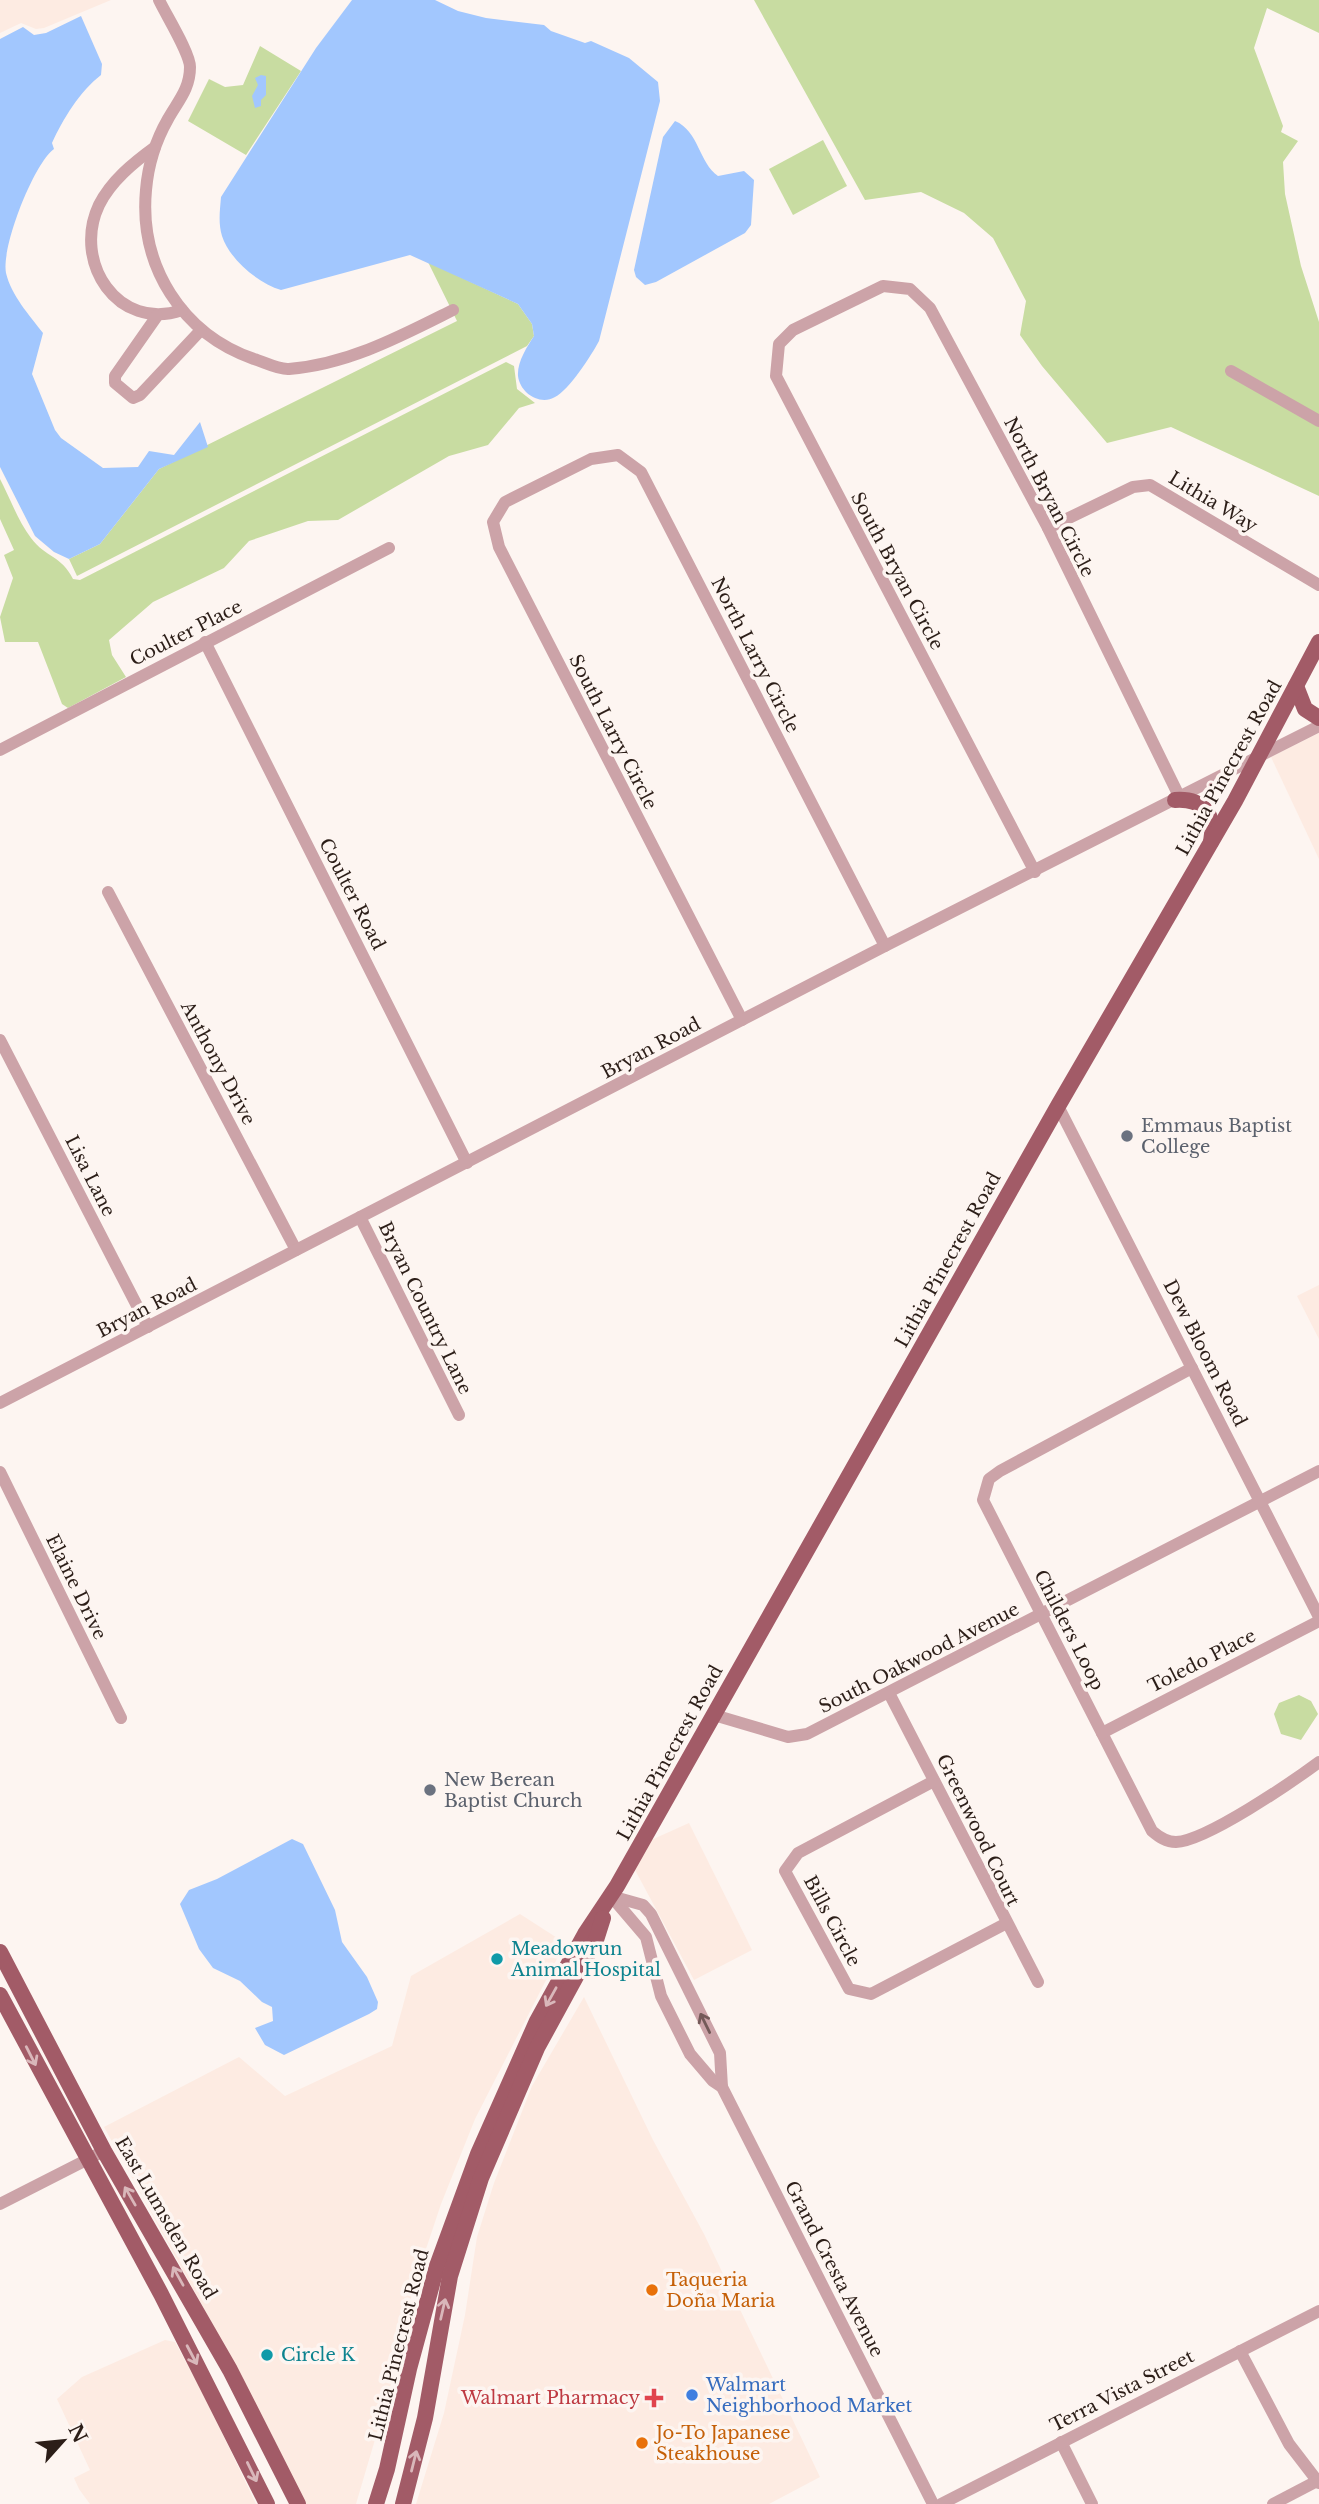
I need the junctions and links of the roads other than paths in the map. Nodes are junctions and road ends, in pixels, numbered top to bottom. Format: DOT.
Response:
graph roads {
  1 [pos="159,0"];
  2 [pos="155,147"];
  3 [pos="838,309"];
  4 [pos="182,310"];
  5 [pos="453,310"];
  6 [pos="157,316"];
  7 [pos="201,330"];
  8 [pos="1231,371"];
  9 [pos="1319,421"];
  10 [pos="549,480"];
  11 [pos="1048,528"];
  12 [pos="389,548"];
  13 [pos="1319,585"];
  14 [pos="205,642"];
  15 [pos="1319,642"];
  16 [pos="1296,686"];
  17 [pos="1319,718"];
  18 [pos="1319,726"];
  19 [pos="0,750"];
  20 [pos="1257,758"];
  21 [pos="1178,799"];
  22 [pos="1210,845"];
  23 [pos="1035,872"];
  24 [pos="108,892"];
  25 [pos="885,946"];
  26 [pos="742,1020"];
  27 [pos="0,1041"];
  28 [pos="1058,1106"];
  29 [pos="467,1163"];
  30 [pos="360,1217"];
  31 [pos="296,1250"];
  32 [pos="148,1327"];
  33 [pos="1192,1368"];
  34 [pos="0,1403"];
  35 [pos="459,1415"];
  36 [pos="1319,1471"];
  37 [pos="0,1472"];
  38 [pos="1261,1502"];
  39 [pos="1042,1615"];
  40 [pos="1319,1619"];
  41 [pos="889,1693"];
  42 [pos="713,1715"];
  43 [pos="121,1718"];
  44 [pos="1102,1733"];
  45 [pos="1319,1762"];
  46 [pos="934,1781"];
  47 [pos="611,1896"];
  48 [pos="1005,1924"];
  49 [pos="0,1952"];
  50 [pos="1038,1982"];
  51 [pos="0,1995"];
  52 [pos="537,2021"];
  53 [pos="537,2048"];
  54 [pos="722,2087"];
  55 [pos="104,2151"];
  56 [pos="88,2159"];
  57 [pos="0,2204"];
  58 [pos="161,2294"];
  59 [pos="1319,2311"];
  60 [pos="1240,2351"];
  61 [pos="236,2382"];
  62 [pos="1061,2442"];
  63 [pos="387,2469"];
  64 [pos="1318,2482"];
  65 [pos="267,2504"];
  66 [pos="298,2504"];
  67 [pos="366,2504"];
  68 [pos="376,2504"];
  69 [pos="403,2504"];
  70 [pos="933,2504"];
  71 [pos="941,2504"];
  72 [pos="1092,2504"];
  73 [pos="1273,2504"];
  1 -- 2 [label="street"];
  2 -- 4 [label="street"];
  2 -- 6 [label="street"];
  3 -- 11 [label="street, North Bryan Circle"];
  3 -- 23 [label="street, South Bryan Circle"];
  4 -- 6 [label="street"];
  4 -- 7 [label="street"];
  5 -- 7 [label="street"];
  6 -- 7 [label="street"];
  8 -- 9 [label="street"];
  10 -- 25 [label="street, North Larry Circle"];
  10 -- 26 [label="street, South Larry Circle"];
  11 -- 13 [label="street, Lithia Way"];
  11 -- 21 [label="street, North Bryan Circle"];
  12 -- 14 [label="street, Coulter Place"];
  14 -- 19 [label="street, Coulter Place"];
  14 -- 29 [label="street, Coulter Road"];
  15 -- 16 [label="main road, Lithia Pinecrest Road"];
  16 -- 17 [label="main road"];
  16 -- 20 [label="main road, Lithia Pinecrest Road"];
  18 -- 20 [label="street, Bryan Road"];
  20 -- 21 [label="street, Bryan Road"];
  20 -- 22 [label="main road, Lithia Pinecrest Road"];
  21 -- 22 [label="main road"];
  21 -- 23 [label="street, Bryan Road"];
  22 -- 28 [label="main road, Lithia Pinecrest Road"];
  23 -- 25 [label="street, Bryan Road"];
  24 -- 31 [label="street, Anthony Drive"];
  25 -- 26 [label="street, Bryan Road"];
  26 -- 29 [label="street, Bryan Road"];
  27 -- 32 [label="street, Lisa Lane"];
  28 -- 33 [label="street, Dew Bloom Road"];
  28 -- 42 [label="main road, Lithia Pinecrest Road"];
  29 -- 30 [label="street, Bryan Road"];
  30 -- 31 [label="street, Bryan Road"];
  30 -- 35 [label="street, Bryan Country Lane"];
  31 -- 32 [label="street, Bryan Road"];
  32 -- 34 [label="street, Bryan Road"];
  33 -- 38 [label="street, Dew Bloom Road"];
  33 -- 39 [label="street, Childers Loop"];
  36 -- 38 [label="street, South Oakwood Avenue"];
  37 -- 43 [label="street, Elaine Drive"];
  38 -- 39 [label="street, South Oakwood Avenue"];
  38 -- 40 [label="street, Dew Bloom Road"];
  39 -- 41 [label="street, South Oakwood Avenue"];
  39 -- 44 [label="street, Childers Loop"];
  40 -- 44 [label="street, Toledo Place"];
  41 -- 42 [label="street, South Oakwood Avenue"];
  41 -- 46 [label="street, Greenwood Court"];
  42 -- 47 [label="main road, Lithia Pinecrest Road"];
  44 -- 45 [label="street, Childers Loop"];
  46 -- 48 [label="street, Greenwood Court"];
  46 -- 48 [label="street, Bills Circle"];
  47 -- 52 [label="main road, Lithia Pinecrest Road, one-way"];
  47 -- 53 [label="main road, Lithia Pinecrest Road"];
  47 -- 54 [label="street, Grand Cresta Avenue"];
  54 -- 47 [label="street, Grand Cresta Avenue, one-way"];
  48 -- 50 [label="street, Greenwood Court"];
  49 -- 55 [label="main road, East Lumsden Road"];
  51 -- 56 [label="main road, one-way"];
  52 -- 53 [label="main road"];
  52 -- 63 [label="main road, Lithia Pinecrest Road"];
  69 -- 53 [label="main road, Lithia Pinecrest Road, one-way"];
  54 -- 70 [label="street, Grand Cresta Avenue"];
  55 -- 56 [label="street"];
  61 -- 55 [label="main road, East Lumsden Road, one-way"];
  56 -- 57 [label="street"];
  56 -- 58 [label="main road"];
  58 -- 61 [label="main road"];
  58 -- 65 [label="main road, one-way"];
  59 -- 60 [label="street, Terra Vista Street"];
  60 -- 62 [label="street, Terra Vista Street"];
  60 -- 64 [label="street"];
  61 -- 66 [label="main road, East Lumsden Road"];
  62 -- 71 [label="street, Terra Vista Street"];
  62 -- 72 [label="street"];
  63 -- 67 [label="main road"];
  63 -- 68 [label="main road, Lithia Pinecrest Road"];
  64 -- 73 [label="street"];
}
